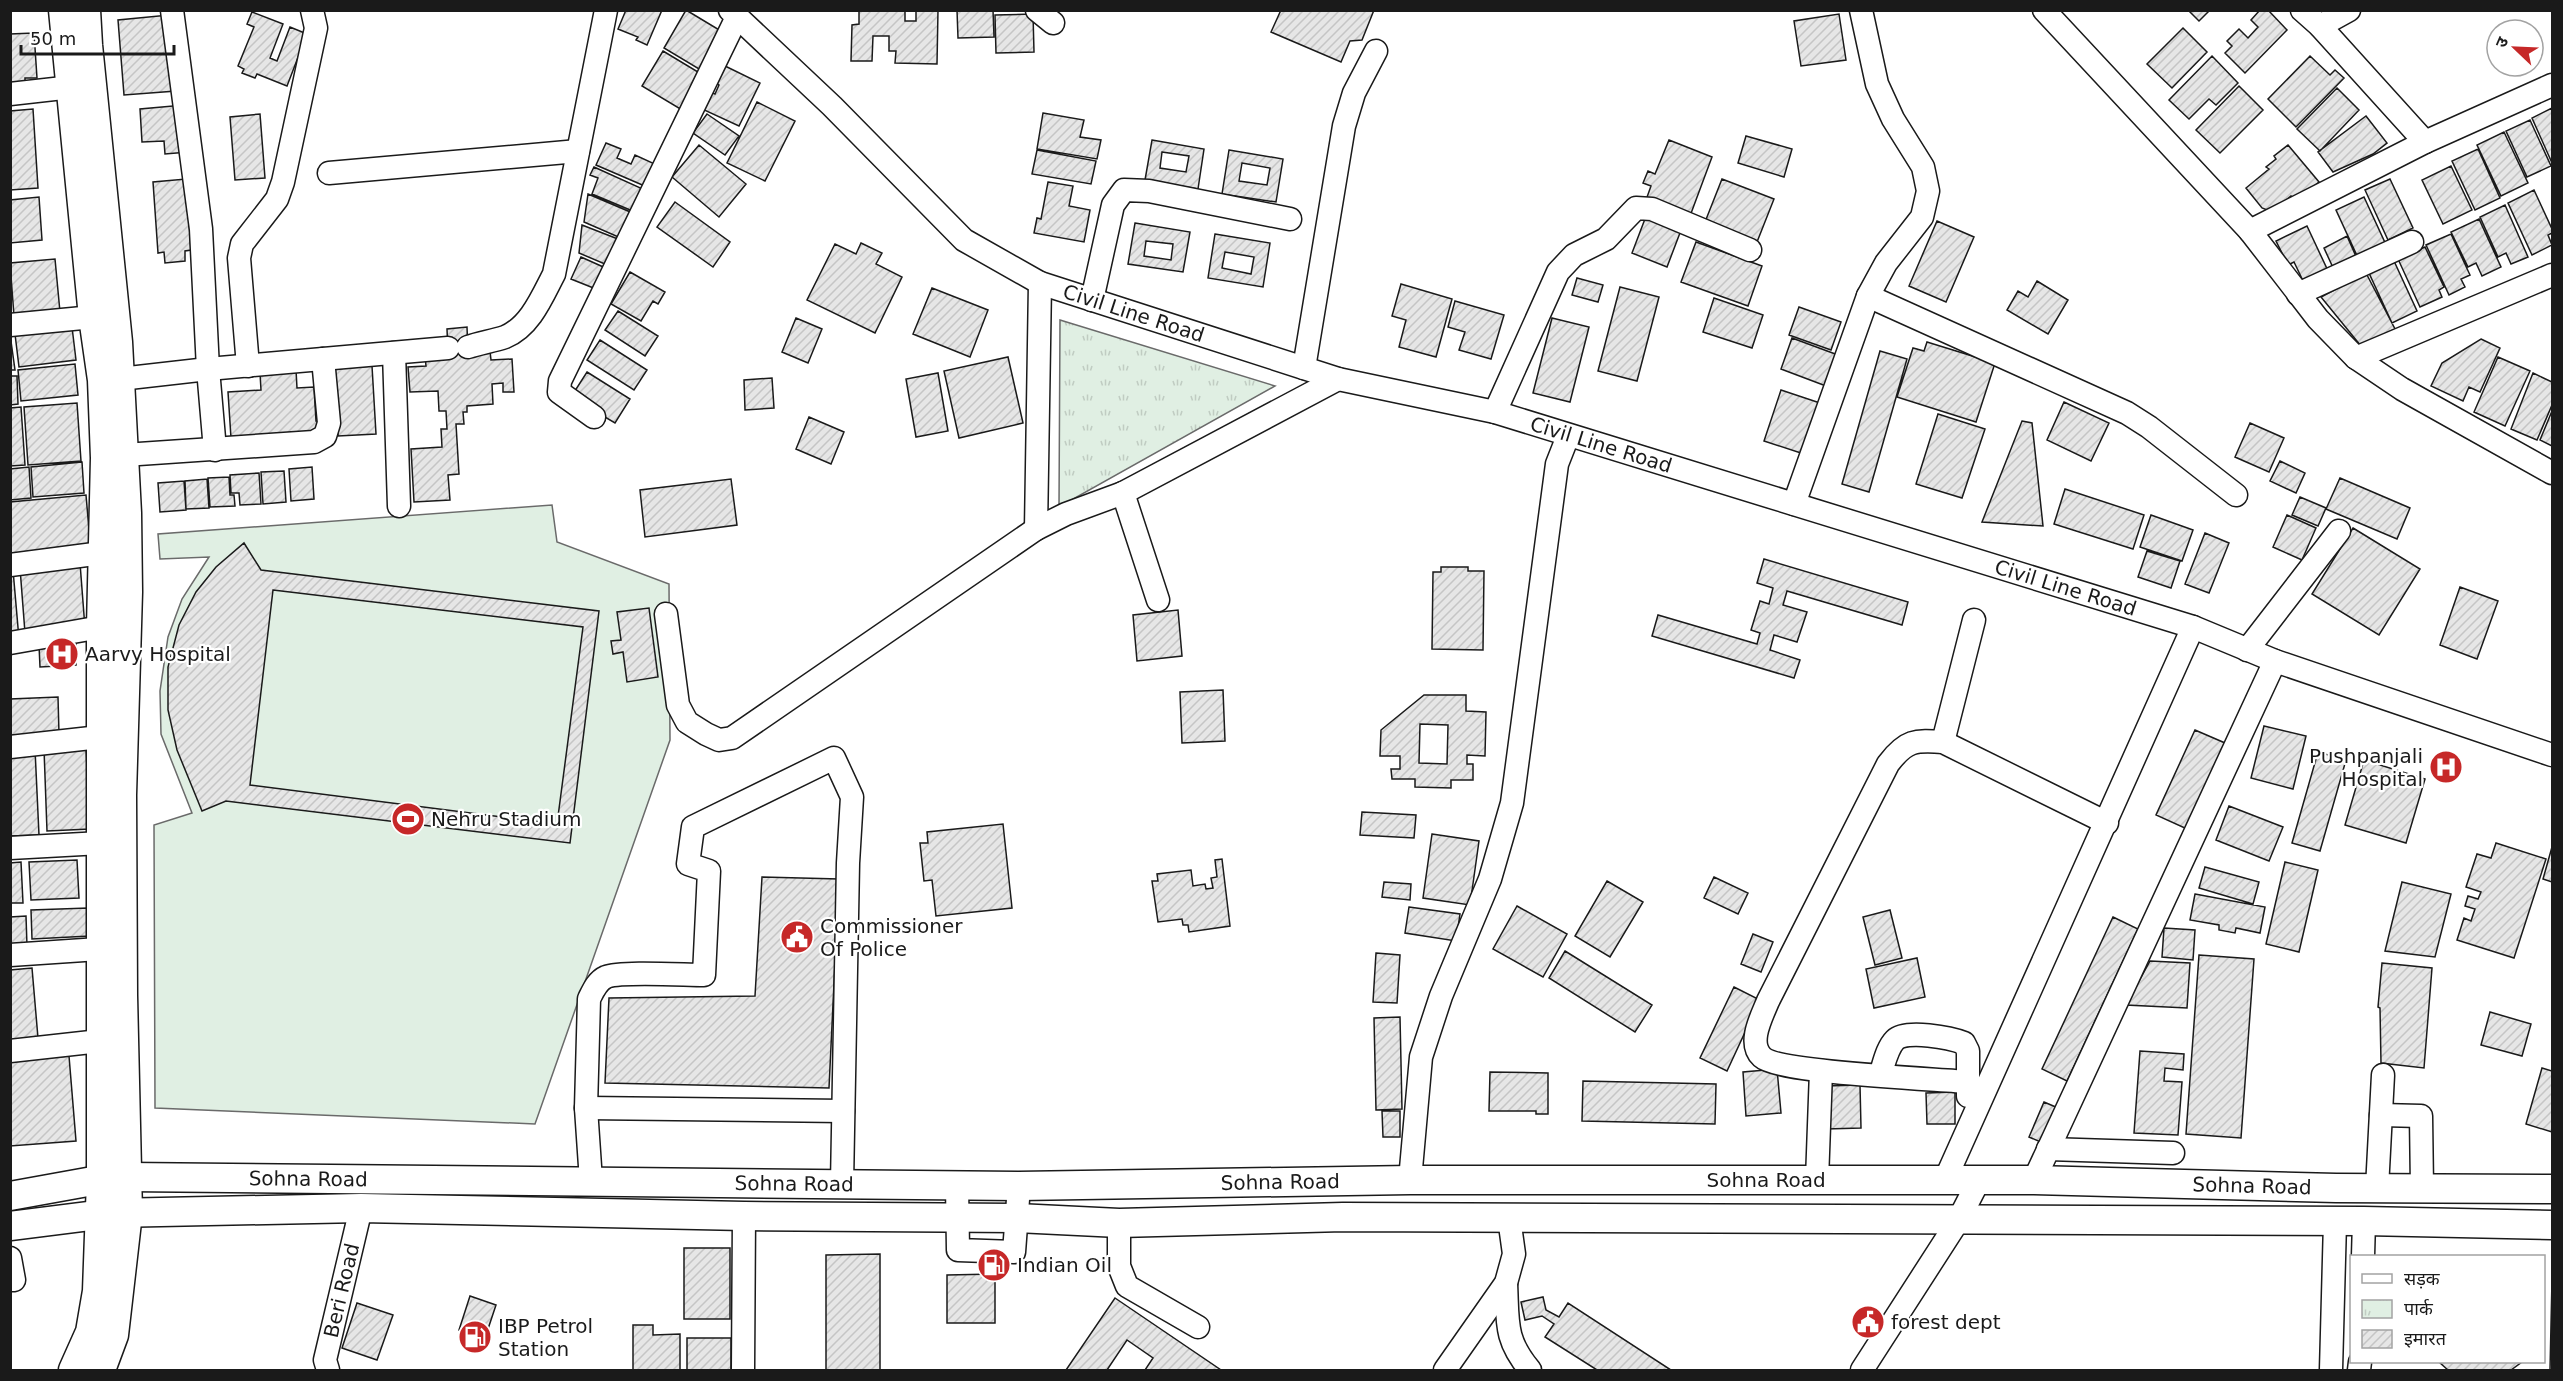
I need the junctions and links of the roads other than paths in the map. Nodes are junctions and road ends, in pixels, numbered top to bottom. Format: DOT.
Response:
graph roads {
  1 [pos="63,10"];
  2 [pos="86,10"];
  3 [pos="172,10"];
  4 [pos="312,10"];
  5 [pos="606,10"];
  6 [pos="1861,10"];
  7 [pos="2044,10"];
  8 [pos="2302,10"];
  9 [pos="2349,10"];
  10 [pos="733,14"];
  11 [pos="2320,26"];
  12 [pos="1376,51"];
  13 [pos="2553,85"];
  14 [pos="72,87"];
  15 [pos="10,94"];
  16 [pos="2425,142"];
  17 [pos="578,151"];
  18 [pos="329,173"];
  19 [pos="1290,219"];
  20 [pos="2250,231"];
  21 [pos="2412,242"];
  22 [pos="1750,250"];
  23 [pos="2553,275"];
  24 [pos="1040,283"];
  25 [pos="2298,294"];
  26 [pos="1868,296"];
  27 [pos="1092,300"];
  28 [pos="93,317"];
  29 [pos="10,325"];
  30 [pos="394,353"];
  31 [pos="2356,358"];
  32 [pos="323,359"];
  33 [pos="248,366"];
  34 [pos="1304,368"];
  35 [pos="208,369"];
  36 [pos="120,379"];
  37 [pos="1338,379"];
  38 [pos="1495,412"];
  39 [pos="594,417"];
  40 [pos="1568,436"];
  41 [pos="215,450"];
  42 [pos="124,455"];
  43 [pos="2553,473"];
  44 [pos="1123,493"];
  45 [pos="2236,495"];
  46 [pos="1794,504"];
  47 [pos="399,506"];
  48 [pos="1036,529"];
  49 [pos="2339,531"];
  50 [pos="102,554"];
  51 [pos="10,565"];
  52 [pos="1158,600"];
  53 [pos="666,614"];
  54 [pos="1974,620"];
  55 [pos="100,627"];
  56 [pos="2193,627"];
  57 [pos="10,643"];
  58 [pos="2247,650"];
  59 [pos="2275,661"];
  60 [pos="100,737"];
  61 [pos="1943,742"];
  62 [pos="10,747"];
  63 [pos="2553,755"];
  64 [pos="2107,823"];
  65 [pos="100,843"];
  66 [pos="10,848"];
  67 [pos="99,949"];
  68 [pos="10,955"];
  69 [pos="100,1041"];
  70 [pos="10,1051"];
  71 [pos="1821,1071"];
  72 [pos="1880,1075"];
  73 [pos="2383,1075"];
  74 [pos="1968,1082"];
  75 [pos="586,1108"];
  76 [pos="843,1112"];
  77 [pos="2381,1115"];
  78 [pos="1968,1127"];
  79 [pos="2048,1149"];
  80 [pos="2173,1153"];
  81 [pos="114,1178"];
  82 [pos="1410,1180"];
  83 [pos="1817,1180"];
  84 [pos="1945,1180"];
  85 [pos="1979,1180"];
  86 [pos="2034,1180"];
  87 [pos="591,1181"];
  88 [pos="842,1184"];
  89 [pos="957,1185"];
  90 [pos="1019,1186"];
  91 [pos="2377,1188"];
  92 [pos="2421,1188"];
  93 [pos="2553,1189"];
  94 [pos="10,1196"];
  95 [pos="361,1208"];
  96 [pos="128,1213"];
  97 [pos="591,1213"];
  98 [pos="100,1214"];
  99 [pos="744,1216"];
  100 [pos="957,1218"];
  101 [pos="1017,1218"];
  102 [pos="1509,1218"];
  103 [pos="1958,1221"];
  104 [pos="2364,1221"];
  105 [pos="2335,1222"];
  106 [pos="1119,1223"];
  107 [pos="2553,1225"];
  108 [pos="10,1226"];
  109 [pos="2363,1255"];
  110 [pos="10,1258"];
  111 [pos="10,1280"];
  112 [pos="1506,1283"];
  113 [pos="1198,1327"];
  114 [pos="73,1371"];
  115 [pos="101,1371"];
  116 [pos="328,1371"];
  117 [pos="743,1371"];
  118 [pos="1445,1371"];
  119 [pos="1530,1371"];
  120 [pos="1862,1371"];
  121 [pos="2331,1371"];
  1 -- 14 [label="main road"];
  2 -- 36 [label="main road"];
  3 -- 35 [label="street"];
  4 -- 33 [label="street"];
  5 -- 17 [label="street"];
  6 -- 26 [label="street"];
  7 -- 20 [label="street"];
  8 -- 11 [label="street"];
  9 -- 11 [label="street"];
  10 -- 24 [label="street, Civil Line Road"];
  10 -- 39 [label="street"];
  11 -- 16 [label="street"];
  12 -- 34 [label="street"];
  13 -- 16 [label="street"];
  14 -- 15 [label="street"];
  14 -- 28 [label="main road"];
  16 -- 20 [label="street"];
  17 -- 18 [label="street"];
  17 -- 30 [label="street"];
  19 -- 27 [label="street"];
  20 -- 25 [label="street"];
  21 -- 25 [label="street"];
  22 -- 38 [label="street"];
  23 -- 31 [label="street"];
  24 -- 27 [label="street, Civil Line Road"];
  24 -- 48 [label="street"];
  25 -- 31 [label="street"];
  26 -- 45 [label="street"];
  26 -- 46 [label="street"];
  27 -- 34 [label="street, Civil Line Road"];
  28 -- 29 [label="street"];
  28 -- 50 [label="main road"];
  30 -- 32 [label="street"];
  30 -- 47 [label="street"];
  31 -- 43 [label="street"];
  32 -- 33 [label="street"];
  32 -- 41 [label="street"];
  33 -- 35 [label="street"];
  34 -- 37 [label="street, Civil Line Road"];
  35 -- 36 [label="street"];
  35 -- 41 [label="street"];
  36 -- 42 [label="main road"];
  37 -- 38 [label="street, Civil Line Road"];
  37 -- 44 [label="street"];
  38 -- 40 [label="street, Civil Line Road"];
  40 -- 46 [label="street, Civil Line Road"];
  40 -- 82 [label="street"];
  41 -- 42 [label="street"];
  42 -- 81 [label="main road"];
  44 -- 48 [label="street"];
  44 -- 52 [label="street"];
  46 -- 56 [label="street, Civil Line Road"];
  48 -- 53 [label="street"];
  49 -- 58 [label="street"];
  50 -- 51 [label="street"];
  50 -- 55 [label="main road"];
  54 -- 61 [label="street"];
  55 -- 57 [label="street"];
  55 -- 60 [label="main road"];
  56 -- 58 [label="street, Civil Line Road"];
  56 -- 64 [label="street"];
  58 -- 59 [label="street, Civil Line Road"];
  59 -- 63 [label="street, Civil Line Road"];
  59 -- 79 [label="street"];
  60 -- 62 [label="street"];
  60 -- 65 [label="main road"];
  61 -- 64 [label="street"];
  61 -- 71 [label="street"];
  64 -- 78 [label="street"];
  65 -- 66 [label="street"];
  65 -- 67 [label="main road"];
  67 -- 68 [label="street"];
  67 -- 69 [label="main road"];
  69 -- 70 [label="street"];
  69 -- 81 [label="main road"];
  71 -- 72 [label="street"];
  71 -- 83 [label="street"];
  72 -- 74 [label="street"];
  72 -- 74 [label="street"];
  73 -- 77 [label="street"];
  74 -- 78 [label="street"];
  75 -- 76 [label="street"];
  75 -- 76 [label="street"];
  75 -- 87 [label="street"];
  76 -- 88 [label="street"];
  77 -- 91 [label="street"];
  77 -- 92 [label="street"];
  78 -- 84 [label="street"];
  79 -- 80 [label="street"];
  79 -- 86 [label="street"];
  81 -- 87 [label="main road, Sohna Road"];
  81 -- 94 [label="main road, Sohna Road"];
  81 -- 96 [label="main road"];
  81 -- 98 [label="main road"];
  82 -- 83 [label="main road, Sohna Road"];
  82 -- 90 [label="main road, Sohna Road"];
  83 -- 84 [label="main road, Sohna Road"];
  84 -- 85 [label="main road, Sohna Road"];
  85 -- 86 [label="main road, Sohna Road"];
  85 -- 103 [label="street"];
  86 -- 91 [label="main road, Sohna Road"];
  87 -- 88 [label="main road, Sohna Road"];
  87 -- 97 [label="main road"];
  88 -- 89 [label="main road, Sohna Road"];
  89 -- 90 [label="main road, Sohna Road"];
  89 -- 100 [label="street"];
  90 -- 101 [label="street"];
  91 -- 92 [label="main road, Sohna Road"];
  92 -- 93 [label="main road, Sohna Road"];
  95 -- 96 [label="main road, Sohna Road"];
  95 -- 97 [label="main road, Sohna Road"];
  95 -- 116 [label="street, Beri Road"];
  96 -- 98 [label="main road, Sohna Road"];
  96 -- 115 [label="main road"];
  97 -- 99 [label="main road, Sohna Road"];
  98 -- 108 [label="main road, Sohna Road"];
  98 -- 114 [label="main road"];
  99 -- 100 [label="main road, Sohna Road"];
  99 -- 117 [label="street"];
  100 -- 101 [label="main road, Sohna Road"];
  101 -- 106 [label="main road, Sohna Road"];
  102 -- 103 [label="main road, Sohna Road"];
  102 -- 106 [label="main road, Sohna Road"];
  102 -- 112 [label="street"];
  103 -- 105 [label="main road, Sohna Road"];
  103 -- 120 [label="street"];
  104 -- 105 [label="main road, Sohna Road"];
  104 -- 107 [label="main road, Sohna Road"];
  104 -- 109 [label="street"];
  105 -- 121 [label="street"];
  106 -- 113 [label="street"];
  110 -- 111 [label="street"];
  112 -- 118 [label="street"];
  112 -- 119 [label="street"];
}
